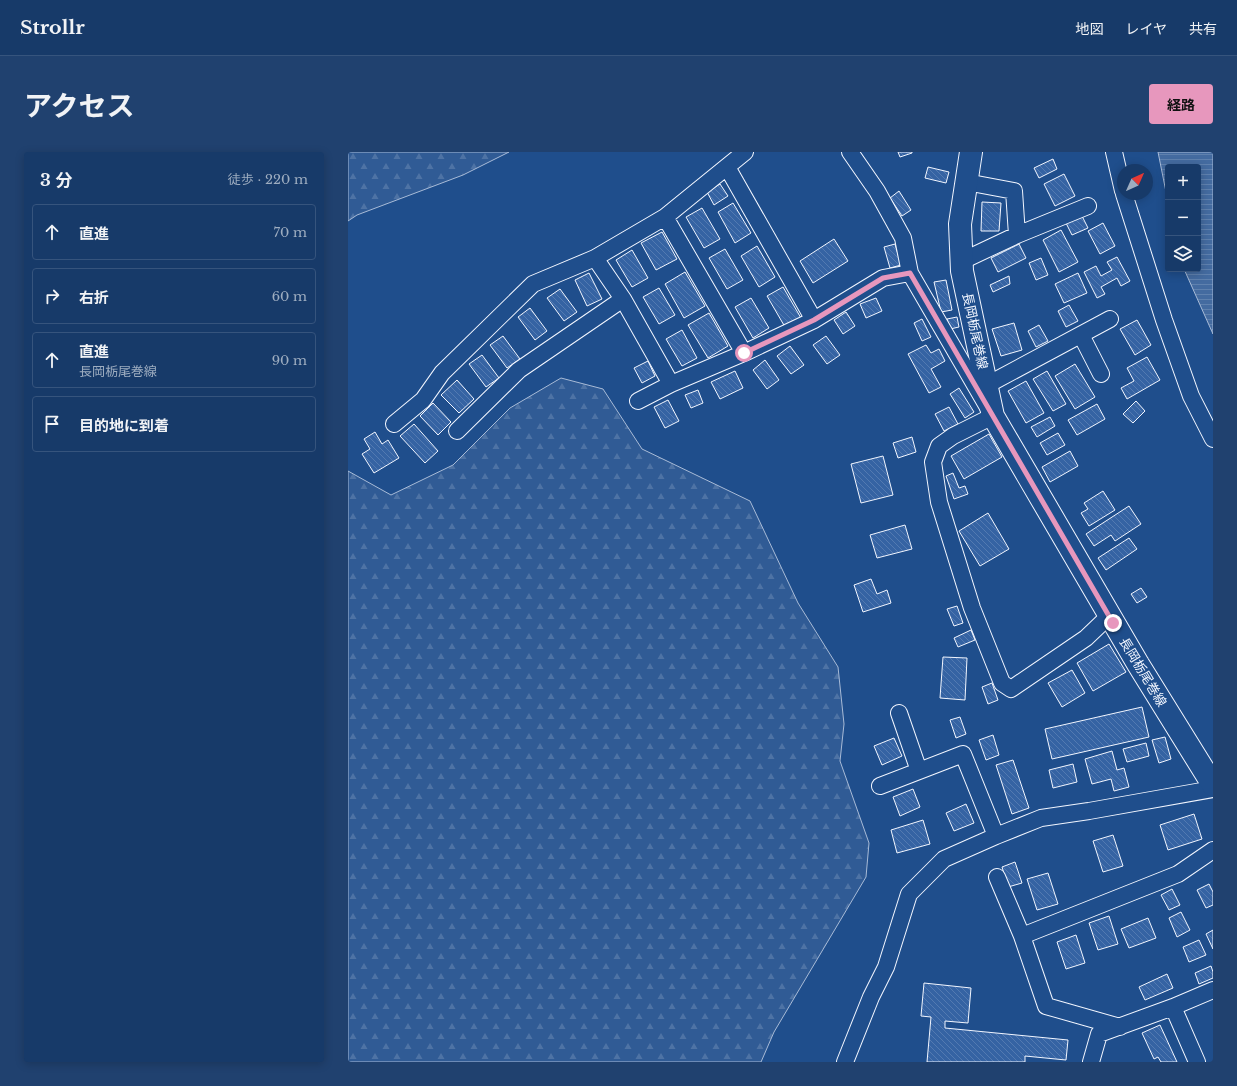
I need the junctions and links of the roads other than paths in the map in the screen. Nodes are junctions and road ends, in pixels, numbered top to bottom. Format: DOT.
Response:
graph roads {
  1 [pos="745,152"];
  2 [pos="850,152"];
  3 [pos="971,152"];
  4 [pos="1114,152"];
  5 [pos="1117,166"];
  6 [pos="727,167"];
  7 [pos="966,182"];
  8 [pos="1125,200"];
  9 [pos="1088,206"];
  10 [pos="665,218"];
  11 [pos="1017,235"];
  12 [pos="595,258"];
  13 [pos="962,261"];
  14 [pos="910,273"];
  15 [pos="623,299"];
  16 [pos="1110,319"];
  17 [pos="814,320"];
  18 [pos="1081,335"];
  19 [pos="744,353"];
  20 [pos="1101,374"];
  21 [pos="671,384"];
  22 [pos="987,385"];
  23 [pos="638,401"];
  24 [pos="993,416"];
  25 [pos="394,424"];
  26 [pos="457,431"];
  27 [pos="1213,439"];
  28 [pos="1109,616"];
  29 [pos="899,714"];
  30 [pos="919,771"];
  31 [pos="1213,785"];
  32 [pos="880,786"];
  33 [pos="1213,789"];
  34 [pos="996,836"];
  35 [pos="1213,850"];
  36 [pos="997,878"];
  37 [pos="1022,936"];
  38 [pos="1213,990"];
  39 [pos="1174,1007"];
  40 [pos="1120,1027"];
  41 [pos="845,1062"];
  42 [pos="1091,1062"];
  43 [pos="1197,1062"];
  1 -- 6 [label="street"];
  2 -- 14 [label="street"];
  3 -- 7 [label="main road, 長岡栃尾巻線"];
  4 -- 5 [label="street"];
  6 -- 10 [label="street"];
  6 -- 17 [label="street"];
  7 -- 11 [label="street"];
  7 -- 13 [label="main road, 長岡栃尾巻線"];
  8 -- 27 [label="street"];
  9 -- 11 [label="street"];
  10 -- 12 [label="street"];
  10 -- 19 [label="street"];
  11 -- 13 [label="street"];
  12 -- 15 [label="street"];
  12 -- 25 [label="street"];
  13 -- 22 [label="main road, 長岡栃尾巻線"];
  14 -- 17 [label="street"];
  14 -- 24 [label="street"];
  15 -- 21 [label="street"];
  15 -- 26 [label="street"];
  16 -- 18 [label="street"];
  17 -- 19 [label="street"];
  18 -- 20 [label="street"];
  18 -- 22 [label="street"];
  19 -- 21 [label="street"];
  21 -- 23 [label="street"];
  22 -- 24 [label="main road, 長岡栃尾巻線"];
  24 -- 28 [label="main road, 長岡栃尾巻線"];
  24 -- 28 [label="street"];
  28 -- 31 [label="main road, 長岡栃尾巻線"];
  29 -- 30 [label="street"];
  30 -- 32 [label="street"];
  30 -- 34 [label="street"];
  33 -- 34 [label="street"];
  34 -- 41 [label="street"];
  35 -- 37 [label="street"];
  36 -- 37 [label="street"];
  37 -- 40 [label="street"];
  38 -- 39 [label="street"];
  39 -- 40 [label="street"];
  39 -- 43 [label="street"];
  40 -- 42 [label="street"];
}
